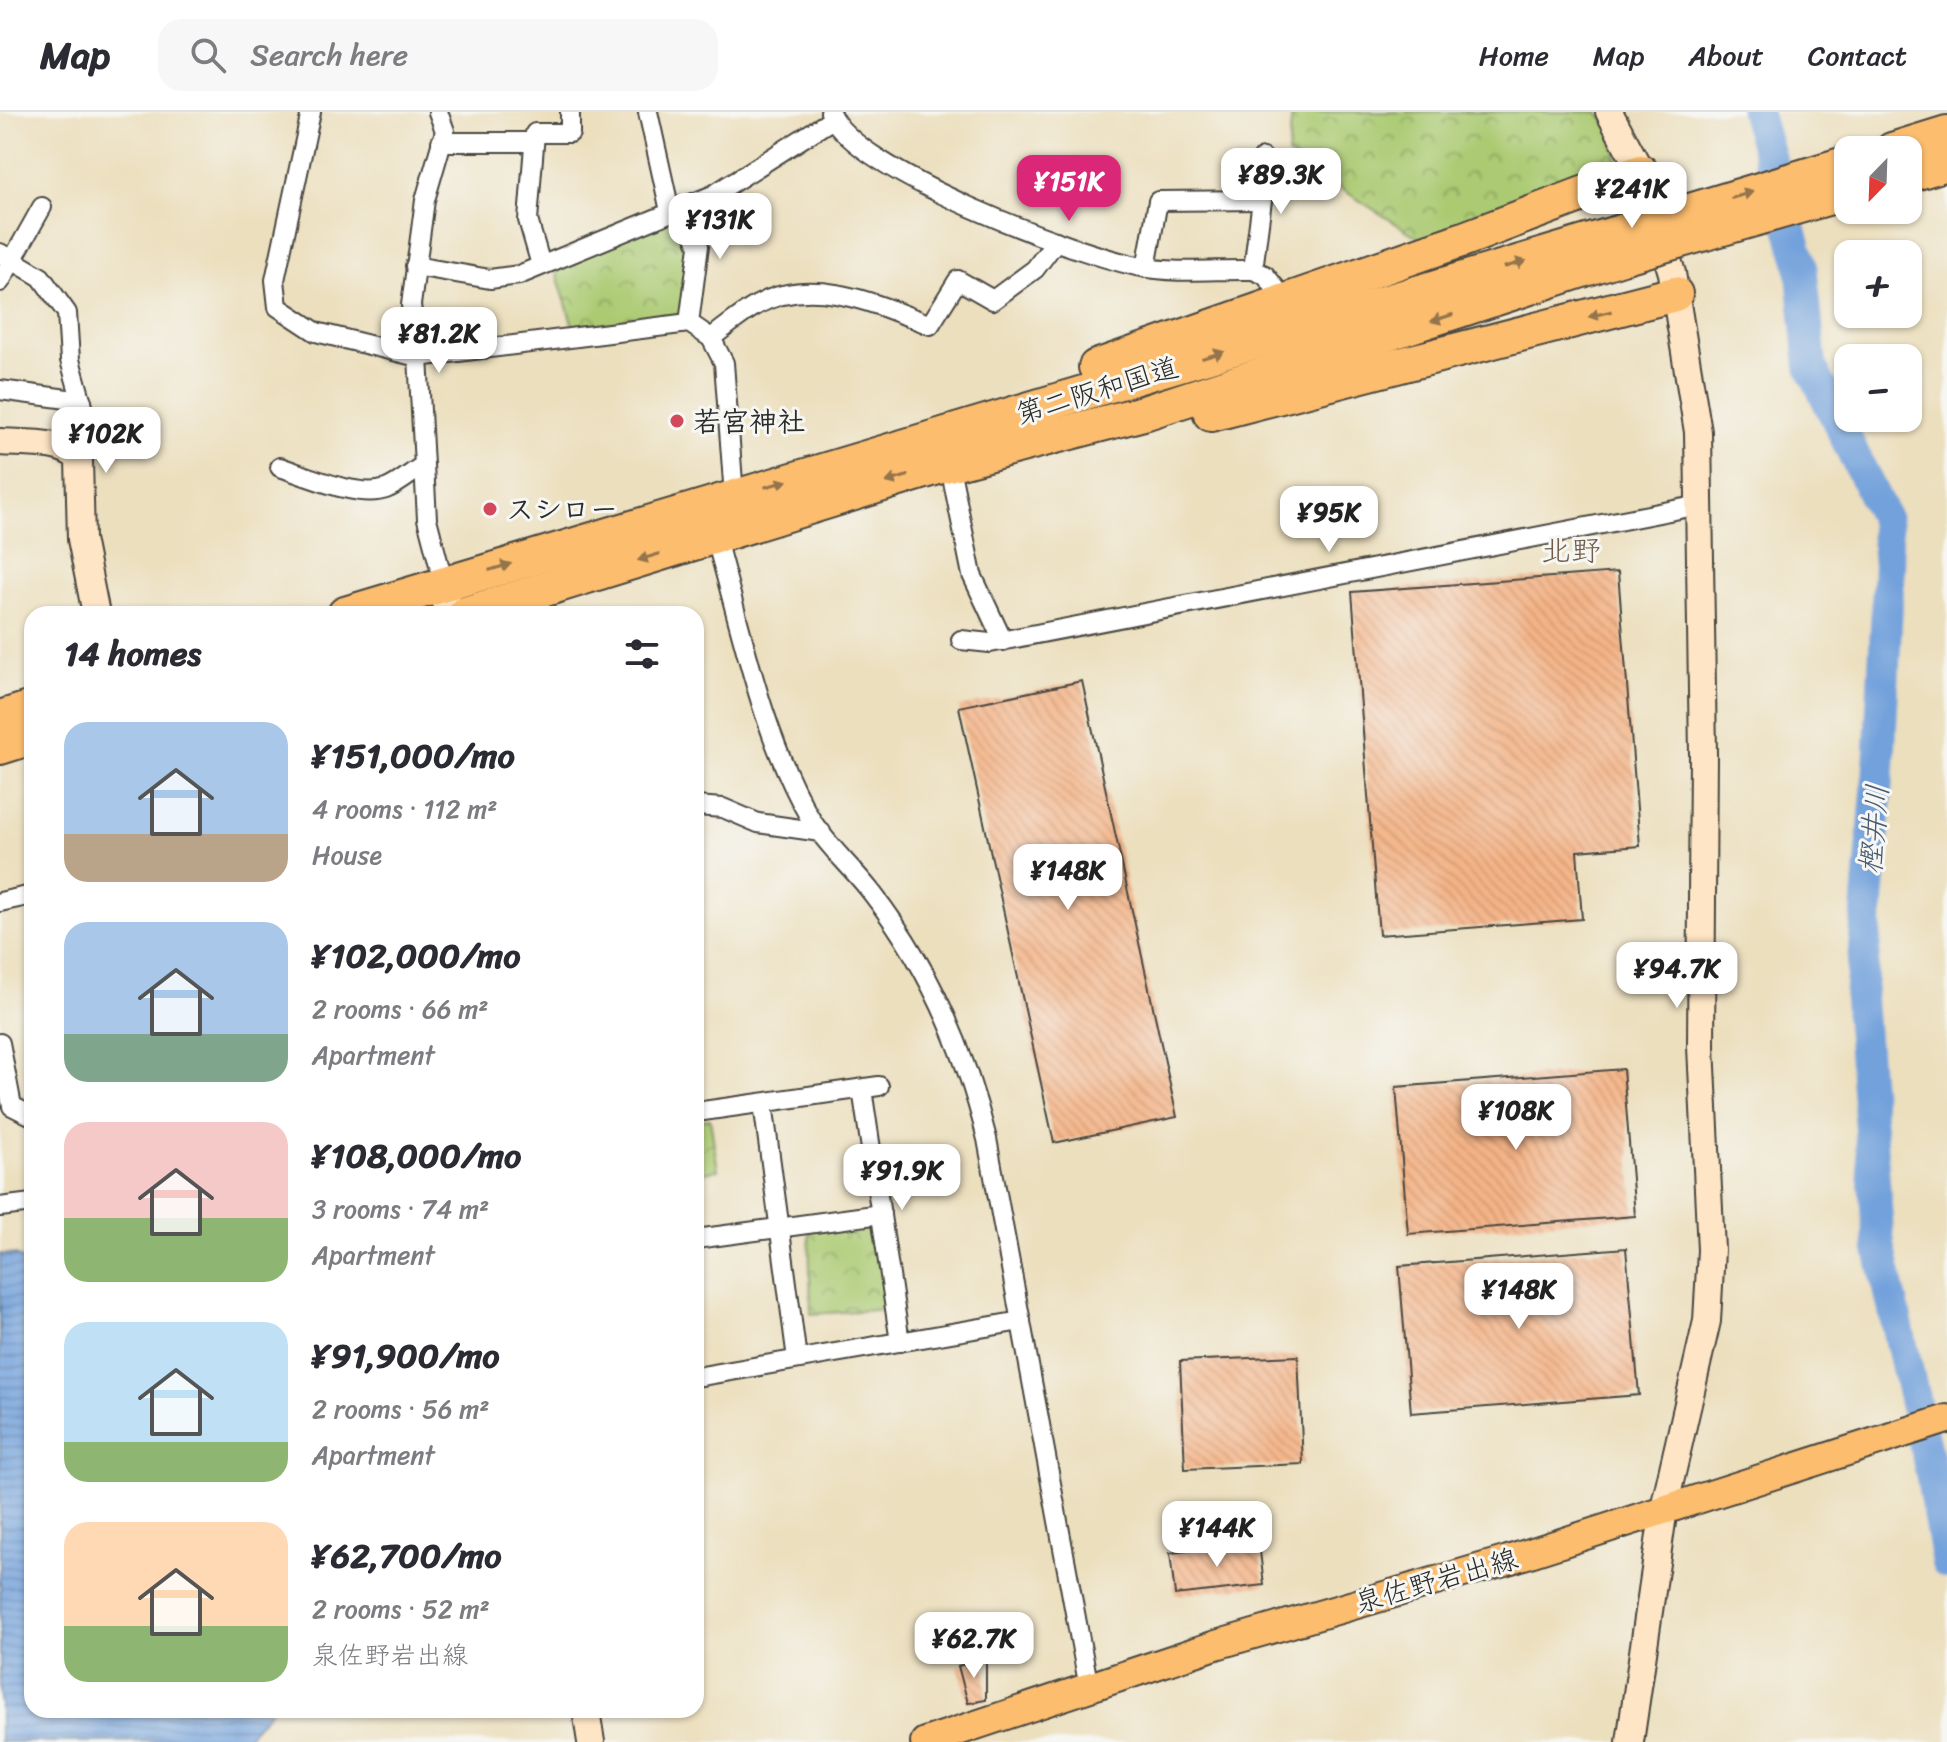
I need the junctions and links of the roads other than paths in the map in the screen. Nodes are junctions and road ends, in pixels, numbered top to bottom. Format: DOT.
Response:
graph roads {
  1 [pos="311,112"];
  2 [pos="438,112"];
  3 [pos="570,112"];
  4 [pos="648,112"];
  5 [pos="1609,112"];
  6 [pos="832,116"];
  7 [pos="1947,133"];
  8 [pos="1922,141"];
  9 [pos="441,142"];
  10 [pos="533,142"];
  11 [pos="1263,158"];
  12 [pos="1947,163"];
  13 [pos="1834,168"];
  14 [pos="1922,171"];
  15 [pos="1641,172"];
  16 [pos="1834,195"];
  17 [pos="1262,200"];
  18 [pos="42,207"];
  19 [pos="676,208"];
  20 [pos="1056,241"];
  21 [pos="1618,246"];
  22 [pos="6,256"];
  23 [pos="541,265"];
  24 [pos="415,266"];
  25 [pos="1146,268"];
  26 [pos="1253,270"];
  27 [pos="0,282"];
  28 [pos="1675,294"];
  29 [pos="1286,301"];
  30 [pos="689,323"];
  31 [pos="711,338"];
  32 [pos="418,357"];
  33 [pos="0,390"];
  34 [pos="82,401"];
  35 [pos="0,442"];
  36 [pos="901,449"];
  37 [pos="79,459"];
  38 [pos="424,465"];
  39 [pos="945,466"];
  40 [pos="280,467"];
  41 [pos="734,496"];
  42 [pos="1700,505"];
  43 [pos="715,536"];
  44 [pos="445,599"];
  45 [pos="94,606"];
  46 [pos="398,606"];
  47 [pos="491,606"];
  48 [pos="961,640"];
  49 [pos="1003,641"];
  50 [pos="24,710"];
  51 [pos="0,718"];
  52 [pos="24,740"];
  53 [pos="0,747"];
  54 [pos="704,807"];
  55 [pos="821,832"];
  56 [pos="24,897"];
  57 [pos="0,902"];
  58 [pos="0,1043"];
  59 [pos="763,1103"];
  60 [pos="704,1111"];
  61 [pos="24,1112"];
  62 [pos="24,1204"];
  63 [pos="0,1207"];
  64 [pos="881,1214"];
  65 [pos="779,1227"];
  66 [pos="704,1238"];
  67 [pos="1021,1321"];
  68 [pos="900,1342"];
  69 [pos="797,1359"];
  70 [pos="704,1376"];
  71 [pos="1947,1419"];
  72 [pos="1664,1508"];
  73 [pos="1089,1688"];
  74 [pos="587,1718"];
  75 [pos="591,1742"];
  76 [pos="925,1742"];
  77 [pos="1630,1742"];
  1 -- 32 [label="street"];
  2 -- 9 [label="street"];
  3 -- 10 [label="street"];
  4 -- 19 [label="street"];
  5 -- 15 [label="street"];
  6 -- 19 [label="street"];
  6 -- 20 [label="street"];
  7 -- 8 [label="highway"];
  9 -- 10 [label="street"];
  9 -- 24 [label="street"];
  10 -- 23 [label="street"];
  11 -- 17 [label="street"];
  12 -- 14 [label="highway"];
  21 -- 13 [label="highway, 第二阪和国道, one-way, bridge"];
  15 -- 28 [label="street"];
  15 -- 29 [label="highway"];
  16 -- 21 [label="highway, 第二阪和国道, bridge"];
  17 -- 25 [label="street"];
  17 -- 26 [label="street"];
  18 -- 22 [label="street"];
  19 -- 23 [label="street"];
  19 -- 30 [label="street"];
  20 -- 25 [label="street"];
  20 -- 31 [label="street"];
  36 -- 21 [label="highway, 第二阪和国道, one-way"];
  21 -- 39 [label="highway, 第二阪和国道, one-way"];
  22 -- 27 [label="street"];
  22 -- 34 [label="street"];
  23 -- 24 [label="street"];
  24 -- 32 [label="street"];
  25 -- 26 [label="street"];
  26 -- 29 [label="street"];
  28 -- 39 [label="highway, one-way"];
  28 -- 42 [label="street"];
  29 -- 36 [label="highway"];
  30 -- 31 [label="street"];
  30 -- 32 [label="street"];
  31 -- 41 [label="street"];
  32 -- 38 [label="street"];
  33 -- 34 [label="street"];
  34 -- 37 [label="street"];
  35 -- 37 [label="street"];
  41 -- 36 [label="highway, 第二阪和国道, one-way"];
  37 -- 45 [label="street"];
  38 -- 40 [label="street"];
  38 -- 44 [label="street"];
  39 -- 43 [label="highway, 第二阪和国道, one-way"];
  39 -- 49 [label="street"];
  41 -- 43 [label="street"];
  44 -- 41 [label="highway, 第二阪和国道, one-way"];
  42 -- 49 [label="street"];
  42 -- 72 [label="street"];
  43 -- 47 [label="highway, 第二阪和国道, one-way"];
  43 -- 55 [label="street"];
  44 -- 46 [label="highway, 第二阪和国道"];
  48 -- 49 [label="street"];
  50 -- 51 [label="highway"];
  52 -- 53 [label="highway"];
  54 -- 55 [label="street"];
  55 -- 67 [label="street"];
  56 -- 57 [label="street"];
  58 -- 61 [label="street"];
  59 -- 60 [label="street"];
  59 -- 64 [label="street"];
  59 -- 65 [label="street"];
  62 -- 63 [label="street"];
  64 -- 65 [label="street"];
  64 -- 68 [label="street"];
  65 -- 66 [label="street"];
  65 -- 69 [label="street"];
  67 -- 68 [label="street"];
  67 -- 73 [label="street"];
  68 -- 69 [label="street"];
  69 -- 70 [label="street"];
  71 -- 72 [label="main road, 泉佐野岩出線"];
  72 -- 73 [label="main road, 泉佐野岩出線"];
  72 -- 77 [label="street"];
  73 -- 76 [label="main road, 泉佐野岩出線"];
  74 -- 75 [label="street"];
}
